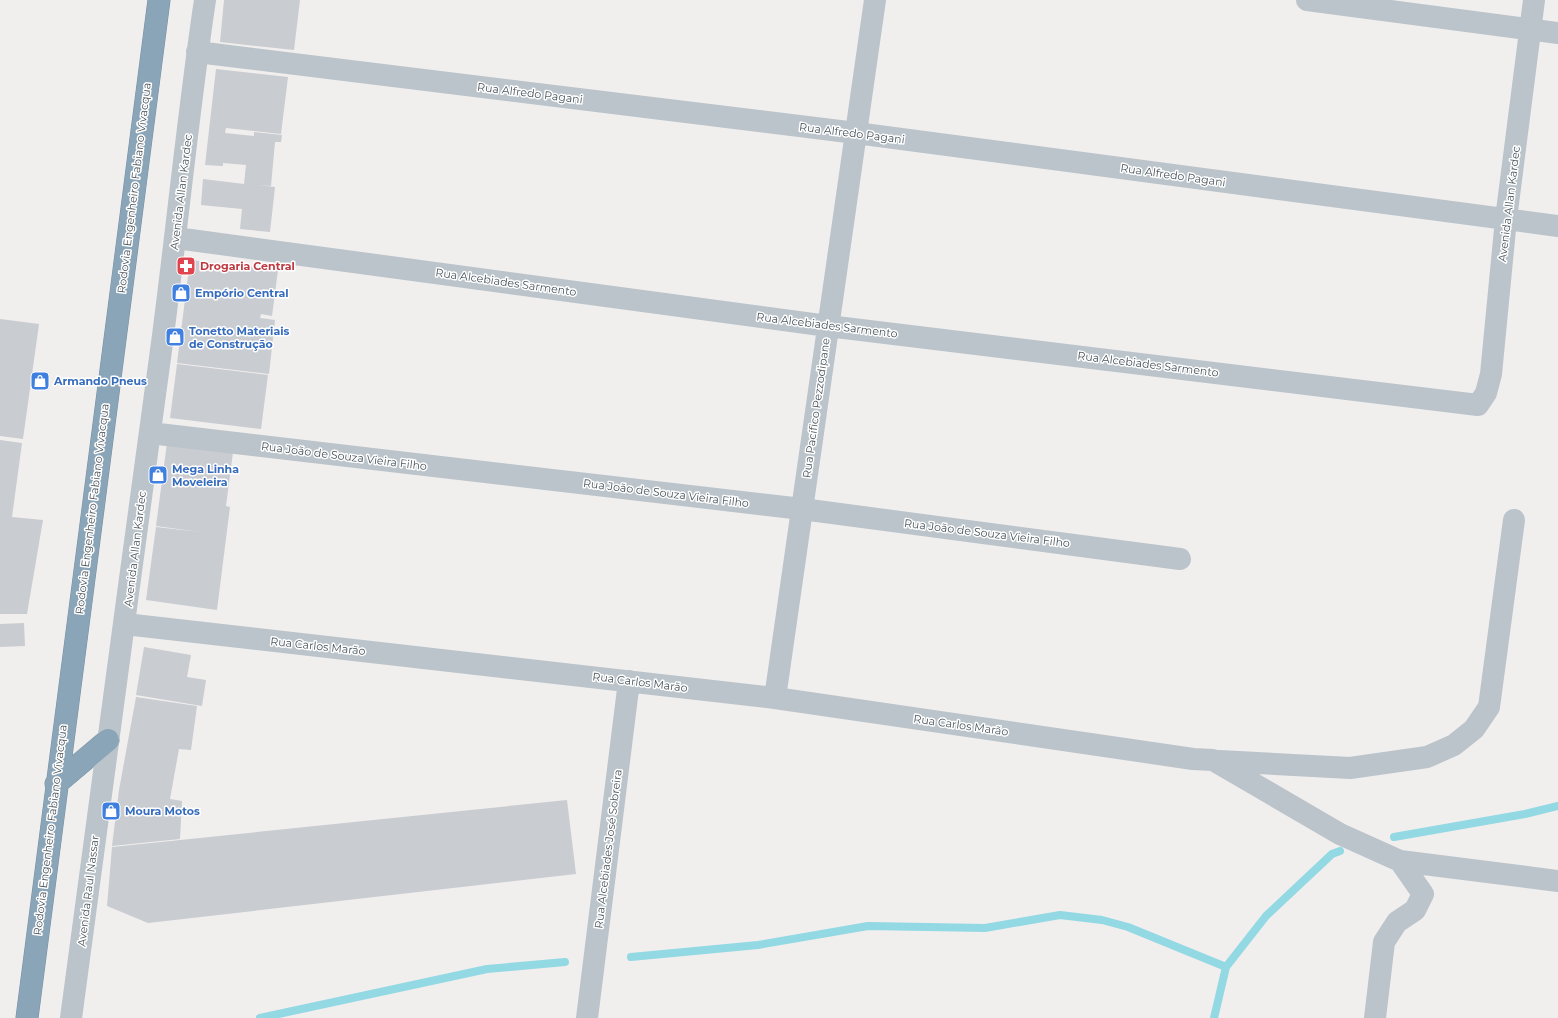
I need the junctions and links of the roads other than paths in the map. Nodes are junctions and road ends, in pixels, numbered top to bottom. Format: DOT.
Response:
graph roads {
  1 [pos="159,0"];
  2 [pos="205,0"];
  3 [pos="875,0"];
  4 [pos="1307,0"];
  5 [pos="1534,0"];
  6 [pos="1530,29"];
  7 [pos="1558,32"];
  8 [pos="197,52"];
  9 [pos="856,133"];
  10 [pos="1506,219"];
  11 [pos="1558,226"];
  12 [pos="176,238"];
  13 [pos="828,326"];
  14 [pos="1478,405"];
  15 [pos="150,433"];
  16 [pos="802,509"];
  17 [pos="1514,520"];
  18 [pos="1180,559"];
  19 [pos="125,624"];
  20 [pos="629,681"];
  21 [pos="775,698"];
  22 [pos="108,740"];
  23 [pos="1213,760"];
  24 [pos="56,784"];
  25 [pos="1400,861"];
  26 [pos="1558,881"];
  27 [pos="27,1018"];
  28 [pos="71,1018"];
  29 [pos="587,1018"];
  30 [pos="1375,1018"];
  1 -- 24 [label="highway, Rodovia Engenheiro Fabiano Vivacqua"];
  2 -- 8 [label="street, Avenida Allan Kardec"];
  3 -- 9 [label="street, Rua Pacífico Pezzodipane"];
  4 -- 6 [label="street"];
  5 -- 6 [label="street, Avenida Allan Kardec"];
  6 -- 7 [label="street"];
  6 -- 10 [label="street, Avenida Allan Kardec"];
  8 -- 9 [label="street, Rua Alfredo Pagani"];
  8 -- 12 [label="street, Avenida Allan Kardec"];
  9 -- 10 [label="street, Rua Alfredo Pagani"];
  9 -- 13 [label="street, Rua Pacífico Pezzodipane"];
  10 -- 11 [label="street, Rua Alfredo Pagani"];
  10 -- 14 [label="street, Avenida Allan Kardec"];
  12 -- 13 [label="street, Rua Alcebiades Sarmento"];
  12 -- 15 [label="street, Avenida Allan Kardec"];
  13 -- 14 [label="street, Rua Alcebiades Sarmento"];
  13 -- 16 [label="street, Rua Pacífico Pezzodipane"];
  15 -- 16 [label="street, Rua João de Souza Vieira Filho"];
  15 -- 19 [label="street, Avenida Allan Kardec"];
  16 -- 18 [label="street, Rua João de Souza Vieira Filho"];
  16 -- 21 [label="street, Rua Pacífico Pezzodipane"];
  17 -- 23 [label="street, Rua Carlos Marão"];
  19 -- 20 [label="street, Rua Carlos Marão"];
  19 -- 22 [label="street, Avenida Allan Kardec"];
  20 -- 21 [label="street, Rua Carlos Marão"];
  20 -- 29 [label="street, Rua Alcebiades José Sobreira"];
  21 -- 23 [label="street, Rua Carlos Marão"];
  22 -- 24 [label="highway"];
  22 -- 28 [label="street, Avenida Raul Nassar"];
  23 -- 25 [label="street"];
  24 -- 27 [label="highway, Rodovia Engenheiro Fabiano Vivacqua"];
  25 -- 26 [label="street"];
  25 -- 30 [label="street"];
}
